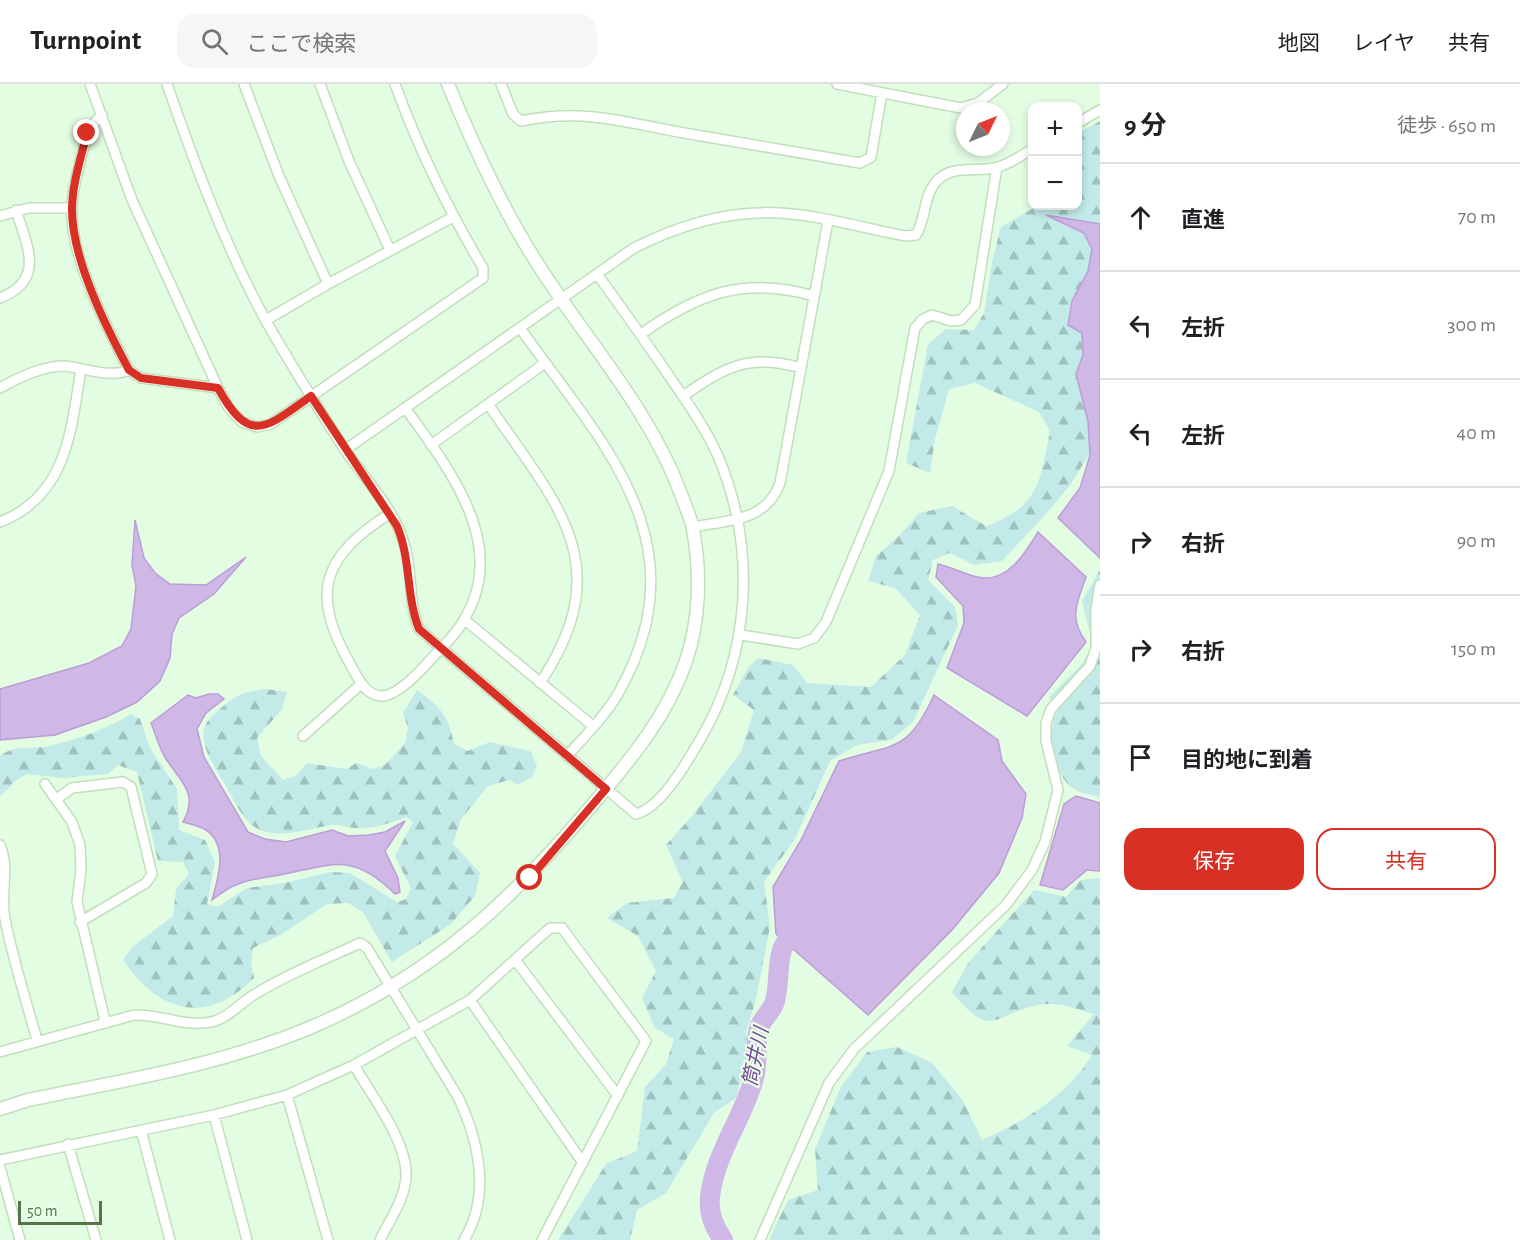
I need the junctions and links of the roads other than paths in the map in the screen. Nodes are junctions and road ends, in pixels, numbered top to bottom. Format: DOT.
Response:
graph roads {
  1 [pos="90,84"];
  2 [pos="167,84"];
  3 [pos="244,84"];
  4 [pos="320,84"];
  5 [pos="395,84"];
  6 [pos="448,84"];
  7 [pos="501,84"];
  8 [pos="837,84"];
  9 [pos="1003,84"];
  10 [pos="882,93"];
  11 [pos="1100,110"];
  12 [pos="102,116"];
  13 [pos="1082,120"];
  14 [pos="1028,151"];
  15 [pos="997,167"];
  16 [pos="72,208"];
  17 [pos="16,210"];
  18 [pos="0,216"];
  19 [pos="453,217"];
  20 [pos="828,221"];
  21 [pos="390,250"];
  22 [pos="597,274"];
  23 [pos="328,284"];
  24 [pos="814,296"];
  25 [pos="0,298"];
  26 [pos="561,298"];
  27 [pos="266,320"];
  28 [pos="520,328"];
  29 [pos="641,334"];
  30 [pos="545,363"];
  31 [pos="801,368"];
  32 [pos="81,369"];
  33 [pos="129,370"];
  34 [pos="0,388"];
  35 [pos="218,388"];
  36 [pos="311,396"];
  37 [pos="683,396"];
  38 [pos="488,404"];
  39 [pos="406,409"];
  40 [pos="431,445"];
  41 [pos="345,450"];
  42 [pos="389,514"];
  43 [pos="738,518"];
  44 [pos="0,522"];
  45 [pos="693,527"];
  46 [pos="1100,585"];
  47 [pos="465,620"];
  48 [pos="741,635"];
  49 [pos="440,649"];
  50 [pos="540,682"];
  51 [pos="362,684"];
  52 [pos="593,726"];
  53 [pos="303,736"];
  54 [pos="567,756"];
  55 [pos="45,784"];
  56 [pos="606,789"];
  57 [pos="58,798"];
  58 [pos="0,845"];
  59 [pos="80,922"];
  60 [pos="516,961"];
  61 [pos="392,989"];
  62 [pos="470,1000"];
  63 [pos="105,1021"];
  64 [pos="418,1031"];
  65 [pos="37,1040"];
  66 [pos="0,1052"];
  67 [pos="354,1065"];
  68 [pos="287,1095"];
  69 [pos="618,1096"];
  70 [pos="0,1109"];
  71 [pos="214,1114"];
  72 [pos="141,1130"];
  73 [pos="68,1144"];
  74 [pos="0,1160"];
  75 [pos="583,1163"];
  76 [pos="0,1167"];
  77 [pos="20,1240"];
  78 [pos="96,1240"];
  79 [pos="170,1240"];
  80 [pos="247,1240"];
  81 [pos="328,1240"];
  82 [pos="380,1240"];
  83 [pos="464,1240"];
  84 [pos="542,1240"];
  85 [pos="760,1240"];
  1 -- 12 [label="street"];
  2 -- 27 [label="street"];
  3 -- 23 [label="street"];
  4 -- 21 [label="street"];
  5 -- 19 [label="street"];
  6 -- 26 [label="street"];
  7 -- 10 [label="street"];
  8 -- 10 [label="street"];
  9 -- 10 [label="street"];
  11 -- 13 [label="street"];
  12 -- 16 [label="street"];
  12 -- 35 [label="street"];
  14 -- 15 [label="street"];
  15 -- 20 [label="street"];
  15 -- 48 [label="street"];
  16 -- 17 [label="street"];
  16 -- 33 [label="street"];
  17 -- 18 [label="street"];
  17 -- 25 [label="street"];
  19 -- 21 [label="street"];
  19 -- 36 [label="street"];
  20 -- 22 [label="street"];
  20 -- 24 [label="street"];
  21 -- 23 [label="street"];
  22 -- 26 [label="street"];
  22 -- 29 [label="street"];
  23 -- 27 [label="street"];
  24 -- 29 [label="street"];
  24 -- 31 [label="street"];
  26 -- 28 [label="street"];
  26 -- 45 [label="street"];
  27 -- 36 [label="street"];
  28 -- 30 [label="street"];
  28 -- 39 [label="street"];
  29 -- 37 [label="street"];
  30 -- 38 [label="street"];
  30 -- 52 [label="street"];
  31 -- 37 [label="street"];
  31 -- 43 [label="street"];
  32 -- 33 [label="street"];
  32 -- 34 [label="street"];
  32 -- 44 [label="street"];
  33 -- 35 [label="street"];
  35 -- 36 [label="street"];
  36 -- 41 [label="street"];
  37 -- 43 [label="street"];
  38 -- 40 [label="street"];
  38 -- 50 [label="street"];
  39 -- 40 [label="street"];
  39 -- 41 [label="street"];
  40 -- 47 [label="street"];
  41 -- 42 [label="street"];
  42 -- 49 [label="street"];
  42 -- 51 [label="street"];
  43 -- 45 [label="street"];
  43 -- 48 [label="street"];
  45 -- 56 [label="street"];
  46 -- 85 [label="street"];
  47 -- 49 [label="street"];
  47 -- 50 [label="street"];
  48 -- 56 [label="street"];
  49 -- 51 [label="street"];
  49 -- 54 [label="street"];
  50 -- 52 [label="street"];
  51 -- 53 [label="street"];
  52 -- 54 [label="street"];
  54 -- 56 [label="street"];
  55 -- 57 [label="street"];
  56 -- 61 [label="street"];
  57 -- 59 [label="street"];
  57 -- 59 [label="street"];
  58 -- 65 [label="street"];
  59 -- 63 [label="street"];
  60 -- 62 [label="street"];
  60 -- 69 [label="street"];
  60 -- 69 [label="street"];
  61 -- 63 [label="street"];
  61 -- 64 [label="street"];
  61 -- 70 [label="street"];
  62 -- 64 [label="street"];
  62 -- 75 [label="street"];
  63 -- 65 [label="street"];
  64 -- 67 [label="street"];
  64 -- 83 [label="street"];
  65 -- 66 [label="street"];
  67 -- 68 [label="street"];
  67 -- 82 [label="street"];
  68 -- 71 [label="street"];
  68 -- 81 [label="street"];
  69 -- 75 [label="street"];
  71 -- 72 [label="street"];
  71 -- 80 [label="street"];
  72 -- 73 [label="street"];
  72 -- 79 [label="street"];
  73 -- 74 [label="street"];
  73 -- 78 [label="street"];
  75 -- 84 [label="street"];
  76 -- 77 [label="street"];
}
